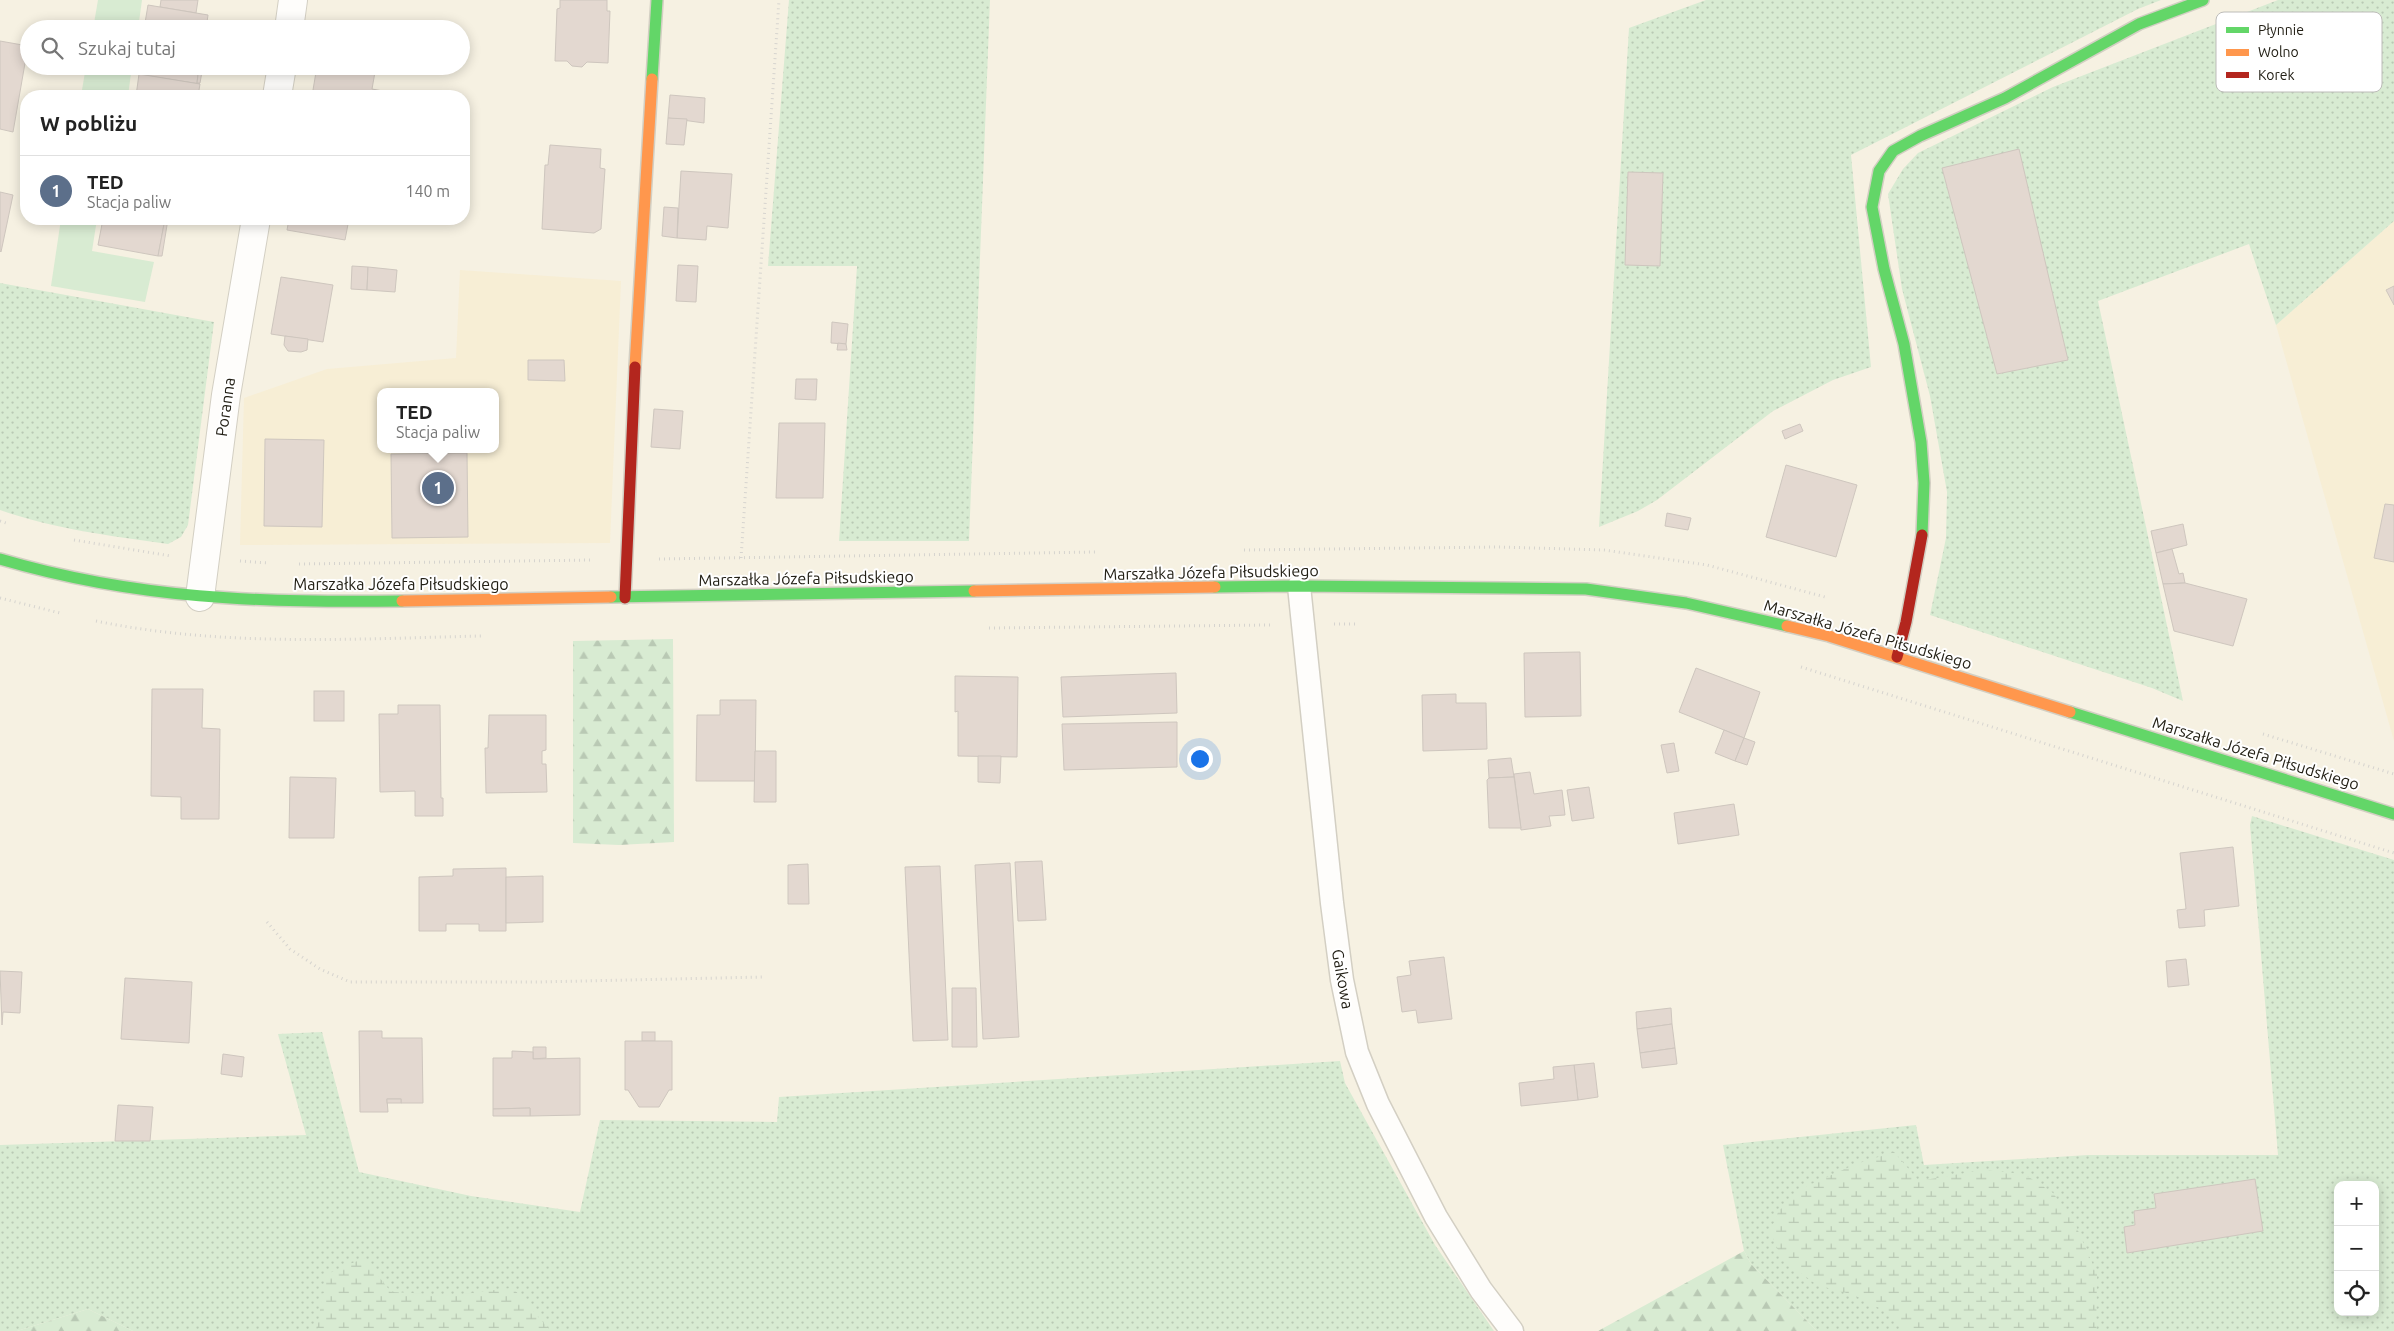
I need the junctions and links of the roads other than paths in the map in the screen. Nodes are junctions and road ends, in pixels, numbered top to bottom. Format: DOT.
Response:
graph roads {
  1 [pos="293,0"];
  2 [pos="657,0"];
  3 [pos="2203,0"];
  4 [pos="290,20"];
  5 [pos="280,75"];
  6 [pos="278,90"];
  7 [pos="255,225"];
  8 [pos="0,559"];
  9 [pos="1300,586"];
  10 [pos="200,597"];
  11 [pos="625,598"];
  12 [pos="1897,657"];
  13 [pos="2394,814"];
  14 [pos="1512,1331"];
  1 -- 4 [label="street"];
  2 -- 11 [label="street"];
  3 -- 12 [label="street"];
  5 -- 6 [label="street"];
  7 -- 10 [label="street, Poranna"];
  8 -- 10 [label="street, Marszałka Józefa Piłsudskiego"];
  9 -- 11 [label="street, Marszałka Józefa Piłsudskiego"];
  9 -- 12 [label="street, Marszałka Józefa Piłsudskiego"];
  9 -- 14 [label="lane, Gaikowa"];
  10 -- 11 [label="street, Marszałka Józefa Piłsudskiego"];
  12 -- 13 [label="street, Marszałka Józefa Piłsudskiego"];
}
